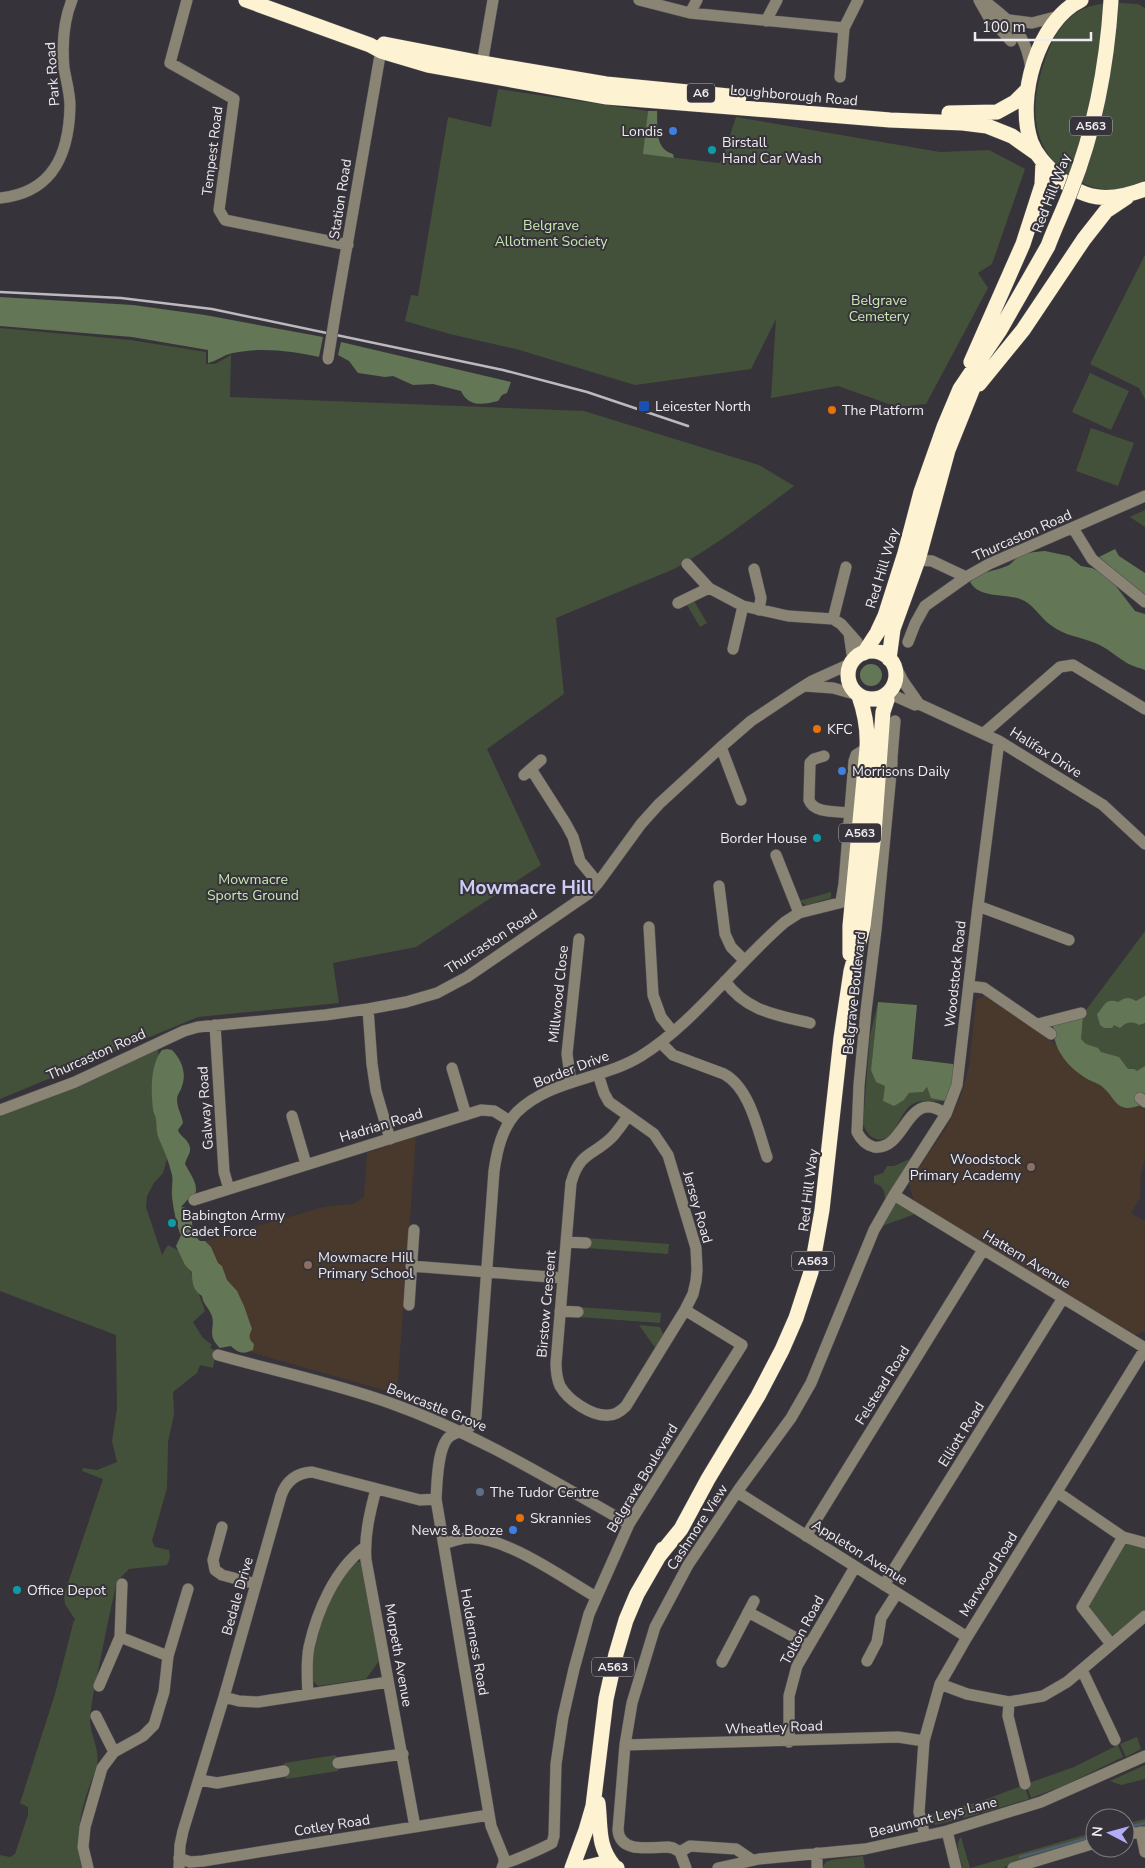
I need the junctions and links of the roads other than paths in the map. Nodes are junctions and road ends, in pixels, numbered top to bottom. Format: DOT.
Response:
graph roads {
  1 [pos="72,0"];
  2 [pos="187,0"];
  3 [pos="246,0"];
  4 [pos="492,0"];
  5 [pos="639,0"];
  6 [pos="697,0"];
  7 [pos="777,0"];
  8 [pos="858,0"];
  9 [pos="979,0"];
  10 [pos="983,0"];
  11 [pos="1111,0"];
  12 [pos="1075,1"];
  13 [pos="690,12"];
  14 [pos="1059,16"];
  15 [pos="766,20"];
  16 [pos="844,28"];
  17 [pos="1009,32"];
  18 [pos="377,47"];
  19 [pos="481,69"];
  20 [pos="1032,73"];
  21 [pos="840,77"];
  22 [pos="1028,90"];
  23 [pos="1039,157"];
  24 [pos="1145,189"];
  25 [pos="1128,196"];
  26 [pos="0,198"];
  27 [pos="348,245"];
  28 [pos="328,359"];
  29 [pos="965,391"];
  30 [pos="1145,496"];
  31 [pos="1073,528"];
  32 [pos="918,560"];
  33 [pos="687,564"];
  34 [pos="846,567"];
  35 [pos="754,570"];
  36 [pos="966,578"];
  37 [pos="709,588"];
  38 [pos="1145,602"];
  39 [pos="678,603"];
  40 [pos="743,606"];
  41 [pos="759,610"];
  42 [pos="833,619"];
  43 [pos="908,642"];
  44 [pos="733,649"];
  45 [pos="858,658"];
  46 [pos="892,665"];
  47 [pos="805,686"];
  48 [pos="887,694"];
  49 [pos="859,695"];
  50 [pos="919,704"];
  51 [pos="1145,709"];
  52 [pos="895,721"];
  53 [pos="984,733"];
  54 [pos="999,741"];
  55 [pos="721,746"];
  56 [pos="880,752"];
  57 [pos="824,756"];
  58 [pos="541,760"];
  59 [pos="741,800"];
  60 [pos="850,812"];
  61 [pos="1144,839"];
  62 [pos="776,856"];
  63 [pos="598,883"];
  64 [pos="719,886"];
  65 [pos="854,899"];
  66 [pos="978,906"];
  67 [pos="799,913"];
  68 [pos="646,932"];
  69 [pos="579,939"];
  70 [pos="1068,940"];
  71 [pos="744,960"];
  72 [pos="725,981"];
  73 [pos="969,986"];
  74 [pos="368,1009"];
  75 [pos="1081,1013"];
  76 [pos="810,1023"];
  77 [pos="215,1024"];
  78 [pos="1038,1024"];
  79 [pos="673,1032"];
  80 [pos="1051,1034"];
  81 [pos="660,1043"];
  82 [pos="452,1068"];
  83 [pos="598,1074"];
  84 [pos="571,1082"];
  85 [pos="0,1110"];
  86 [pos="946,1114"];
  87 [pos="466,1115"];
  88 [pos="292,1116"];
  89 [pos="628,1116"];
  90 [pos="510,1121"];
  91 [pos="390,1139"];
  92 [pos="767,1157"];
  93 [pos="306,1164"];
  94 [pos="229,1189"];
  95 [pos="894,1195"];
  96 [pos="194,1200"];
  97 [pos="414,1230"];
  98 [pos="566,1242"];
  99 [pos="586,1243"];
  100 [pos="983,1250"];
  101 [pos="412,1266"];
  102 [pos="487,1272"];
  103 [pos="563,1278"];
  104 [pos="1063,1298"];
  105 [pos="409,1305"];
  106 [pos="685,1310"];
  107 [pos="560,1311"];
  108 [pos="578,1312"];
  109 [pos="1145,1349"];
  110 [pos="218,1355"];
  111 [pos="459,1432"];
  112 [pos="376,1489"];
  113 [pos="737,1492"];
  114 [pos="1057,1492"];
  115 [pos="436,1500"];
  116 [pos="629,1524"];
  117 [pos="222,1527"];
  118 [pos="806,1536"];
  119 [pos="1122,1536"];
  120 [pos="1145,1543"];
  121 [pos="444,1544"];
  122 [pos="365,1547"];
  123 [pos="855,1567"];
  124 [pos="122,1584"];
  125 [pos="256,1584"];
  126 [pos="884,1585"];
  127 [pos="188,1589"];
  128 [pos="896,1593"];
  129 [pos="596,1597"];
  130 [pos="754,1601"];
  131 [pos="748,1612"];
  132 [pos="1145,1616"];
  133 [pos="120,1637"];
  134 [pos="967,1637"];
  135 [pos="1111,1644"];
  136 [pos="809,1645"];
  137 [pos="168,1656"];
  138 [pos="867,1661"];
  139 [pos="722,1662"];
  140 [pos="1082,1670"];
  141 [pos="388,1682"];
  142 [pos="940,1684"];
  143 [pos="99,1686"];
  144 [pos="308,1694"];
  145 [pos="224,1697"];
  146 [pos="1009,1702"];
  147 [pos="96,1716"];
  148 [pos="1115,1740"];
  149 [pos="924,1741"];
  150 [pos="789,1742"];
  151 [pos="625,1745"];
  152 [pos="114,1752"];
  153 [pos="402,1754"];
  154 [pos="1145,1756"];
  155 [pos="338,1763"];
  156 [pos="284,1771"];
  157 [pos="200,1780"];
  158 [pos="1025,1784"];
  159 [pos="596,1787"];
  160 [pos="489,1815"];
  161 [pos="415,1827"];
  162 [pos="947,1831"];
  163 [pos="1143,1832"];
  164 [pos="925,1836"];
  165 [pos="1085,1846"];
  166 [pos="680,1852"];
  167 [pos="1145,1852"];
  168 [pos="817,1853"];
  169 [pos="752,1860"];
  170 [pos="179,1863"];
  171 [pos="503,1866"];
  172 [pos="615,1867"];
  173 [pos="1016,1867"];
  174 [pos="88,1868"];
  175 [pos="572,1868"];
  176 [pos="583,1868"];
  177 [pos="686,1868"];
  178 [pos="718,1868"];
  179 [pos="817,1868"];
  180 [pos="956,1868"];
  1 -- 26 [label="street, Park Road"];
  2 -- 27 [label="street, Tempest Road"];
  3 -- 18 [label="highway, Loughborough Road / A6"];
  4 -- 19 [label="street"];
  5 -- 13 [label="street"];
  6 -- 13 [label="street"];
  7 -- 15 [label="street"];
  8 -- 16 [label="street"];
  9 -- 17 [label="street"];
  10 -- 17 [label="street"];
  11 -- 29 [label="highway, Red Hill Way / A563, bridge"];
  12 -- 14 [label="highway, A6"];
  13 -- 15 [label="street"];
  14 -- 17 [label="street"];
  14 -- 20 [label="highway, A6"];
  15 -- 16 [label="street"];
  16 -- 21 [label="street"];
  17 -- 20 [label="street"];
  18 -- 19 [label="highway, Loughborough Road / A6"];
  18 -- 27 [label="street, Station Road"];
  19 -- 22 [label="highway, Loughborough Road / A6"];
  19 -- 23 [label="highway, Loughborough Road / A6"];
  20 -- 22 [label="highway, A6"];
  22 -- 23 [label="highway, A6"];
  23 -- 25 [label="highway, A6"];
  23 -- 29 [label="highway"];
  24 -- 25 [label="highway, A6"];
  25 -- 29 [label="highway"];
  27 -- 28 [label="street, Station Road, bridge"];
  29 -- 32 [label="highway, Red Hill Way / A563"];
  29 -- 45 [label="highway, Red Hill Way / A563"];
  30 -- 31 [label="street, Thurcaston Road"];
  31 -- 36 [label="street, Thurcaston Road"];
  31 -- 38 [label="street"];
  32 -- 36 [label="street"];
  32 -- 46 [label="highway, Red Hill Way / A563"];
  33 -- 37 [label="street"];
  34 -- 42 [label="street"];
  35 -- 41 [label="street"];
  36 -- 43 [label="street, Thurcaston Road"];
  37 -- 39 [label="street"];
  37 -- 40 [label="street"];
  40 -- 41 [label="street"];
  40 -- 44 [label="street"];
  41 -- 42 [label="street"];
  42 -- 45 [label="street"];
  45 -- 46 [label="highway"];
  45 -- 47 [label="street"];
  45 -- 49 [label="highway"];
  46 -- 48 [label="highway"];
  46 -- 50 [label="street"];
  47 -- 49 [label="street"];
  47 -- 55 [label="street, Thurcaston Road"];
  48 -- 49 [label="highway"];
  48 -- 50 [label="street, Halifax Drive"];
  48 -- 56 [label="highway, Red Hill Way / A563"];
  49 -- 56 [label="highway, Red Hill Way / A563"];
  50 -- 53 [label="street, Halifax Drive"];
  51 -- 53 [label="street"];
  52 -- 56 [label="street"];
  53 -- 54 [label="street, Halifax Drive"];
  54 -- 61 [label="street, Halifax Drive"];
  54 -- 66 [label="street, Woodstock Road"];
  55 -- 59 [label="street"];
  55 -- 63 [label="street, Thurcaston Road"];
  56 -- 60 [label="street"];
  56 -- 65 [label="highway, Red Hill Way / A563"];
  56 -- 86 [label="street, Belgrave Boulevard"];
  57 -- 60 [label="street"];
  58 -- 63 [label="street"];
  60 -- 65 [label="street"];
  62 -- 67 [label="street"];
  63 -- 74 [label="street, Thurcaston Road"];
  64 -- 71 [label="street"];
  65 -- 67 [label="street, Border Drive"];
  65 -- 159 [label="highway, Red Hill Way / A563"];
  66 -- 70 [label="street"];
  66 -- 73 [label="street, Woodstock Road"];
  67 -- 71 [label="street, Border Drive"];
  68 -- 79 [label="street"];
  69 -- 84 [label="street, Millwood Close"];
  71 -- 72 [label="street, Border Drive"];
  72 -- 76 [label="street"];
  72 -- 79 [label="street, Border Drive"];
  73 -- 78 [label="street"];
  73 -- 86 [label="street, Woodstock Road"];
  74 -- 77 [label="street, Thurcaston Road"];
  74 -- 91 [label="street"];
  75 -- 78 [label="street"];
  77 -- 85 [label="street, Thurcaston Road"];
  77 -- 94 [label="street, Galway Road"];
  78 -- 80 [label="street"];
  79 -- 81 [label="street, Border Drive"];
  81 -- 83 [label="street, Border Drive"];
  81 -- 92 [label="street"];
  82 -- 87 [label="street"];
  83 -- 84 [label="street, Border Drive"];
  83 -- 89 [label="street, Jersey Road"];
  84 -- 90 [label="street, Border Drive"];
  86 -- 95 [label="street, Woodstock Road"];
  87 -- 90 [label="street, Hadrian Road"];
  87 -- 91 [label="street, Hadrian Road"];
  88 -- 93 [label="street"];
  89 -- 98 [label="street, Birstow Crescent"];
  89 -- 106 [label="street, Jersey Road"];
  90 -- 102 [label="street, Border Drive"];
  91 -- 93 [label="street, Hadrian Road"];
  93 -- 94 [label="street, Hadrian Road"];
  94 -- 96 [label="street, Hadrian Road"];
  95 -- 100 [label="street, Hattern Avenue"];
  95 -- 113 [label="street, Cashmore View"];
  97 -- 101 [label="street"];
  98 -- 99 [label="street"];
  98 -- 103 [label="street, Birstow Crescent"];
  100 -- 104 [label="street, Hattern Avenue"];
  100 -- 118 [label="street, Felstead Road"];
  101 -- 102 [label="street"];
  101 -- 105 [label="street"];
  102 -- 103 [label="street"];
  102 -- 111 [label="street, Border Drive"];
  103 -- 107 [label="street, Birstow Crescent"];
  104 -- 109 [label="street, Hattern Avenue"];
  104 -- 126 [label="street, Elliott Road"];
  106 -- 107 [label="street, Birstow Crescent"];
  106 -- 116 [label="street, Belgrave Boulevard"];
  107 -- 108 [label="street"];
  109 -- 114 [label="street, Marwood Road"];
  110 -- 111 [label="street, Bewcastle Grove"];
  111 -- 115 [label="street, Holderness Road"];
  111 -- 116 [label="street, Bewcastle Grove"];
  112 -- 115 [label="street, Bedale Drive"];
  112 -- 122 [label="street, Morpeth Avenue"];
  112 -- 125 [label="street, Bedale Drive"];
  113 -- 118 [label="street, Appleton Avenue"];
  113 -- 151 [label="street, Cashmore View"];
  114 -- 119 [label="street"];
  114 -- 134 [label="street, Marwood Road"];
  115 -- 121 [label="street, Holderness Road"];
  116 -- 129 [label="street, Belgrave Boulevard"];
  117 -- 125 [label="street"];
  118 -- 123 [label="street, Appleton Avenue"];
  119 -- 120 [label="street"];
  119 -- 135 [label="street"];
  121 -- 129 [label="street"];
  121 -- 160 [label="street, Holderness Road"];
  122 -- 141 [label="street, Morpeth Avenue"];
  122 -- 144 [label="street"];
  123 -- 126 [label="street, Appleton Avenue"];
  123 -- 136 [label="street, Tolton Road"];
  124 -- 133 [label="street"];
  125 -- 145 [label="street, Bedale Drive"];
  126 -- 128 [label="street, Appleton Avenue"];
  127 -- 137 [label="street"];
  128 -- 134 [label="street, Appleton Avenue"];
  128 -- 138 [label="street"];
  129 -- 171 [label="street, Belgrave Boulevard"];
  130 -- 131 [label="street"];
  131 -- 136 [label="street"];
  131 -- 139 [label="street"];
  132 -- 135 [label="street"];
  133 -- 137 [label="street"];
  133 -- 143 [label="street"];
  134 -- 142 [label="street, Marwood Road"];
  135 -- 140 [label="street"];
  136 -- 150 [label="street, Tolton Road"];
  137 -- 152 [label="street"];
  140 -- 146 [label="street"];
  140 -- 148 [label="street"];
  141 -- 144 [label="street"];
  141 -- 153 [label="street, Morpeth Avenue"];
  142 -- 146 [label="street"];
  142 -- 149 [label="street, Marwood Road"];
  144 -- 145 [label="street"];
  145 -- 157 [label="street, Bedale Drive"];
  146 -- 158 [label="street"];
  147 -- 152 [label="street"];
  149 -- 150 [label="street, Wheatley Road"];
  149 -- 164 [label="street, Marwood Road"];
  150 -- 151 [label="street, Wheatley Road"];
  151 -- 166 [label="street, Cashmore View"];
  152 -- 174 [label="street"];
  153 -- 155 [label="street"];
  153 -- 161 [label="street, Morpeth Avenue"];
  154 -- 162 [label="street, Beaumont Leys Lane"];
  156 -- 157 [label="street"];
  157 -- 170 [label="street, Bedale Drive"];
  159 -- 172 [label="highway, Red Hill Way / A563"];
  159 -- 175 [label="highway, Red Hill Way / A563"];
  160 -- 161 [label="street, Cotley Road"];
  160 -- 171 [label="street, Holderness Road"];
  161 -- 170 [label="street, Cotley Road"];
  162 -- 164 [label="street, Beaumont Leys Lane"];
  162 -- 180 [label="street"];
  163 -- 167 [label="street"];
  164 -- 168 [label="street, Beaumont Leys Lane"];
  165 -- 173 [label="street"];
  166 -- 169 [label="street, Cashmore View"];
  166 -- 177 [label="street"];
  168 -- 169 [label="street, Beaumont Leys Lane"];
  168 -- 179 [label="street"];
  169 -- 178 [label="street, Beaumont Leys Lane"];
  172 -- 176 [label="highway"];
}
